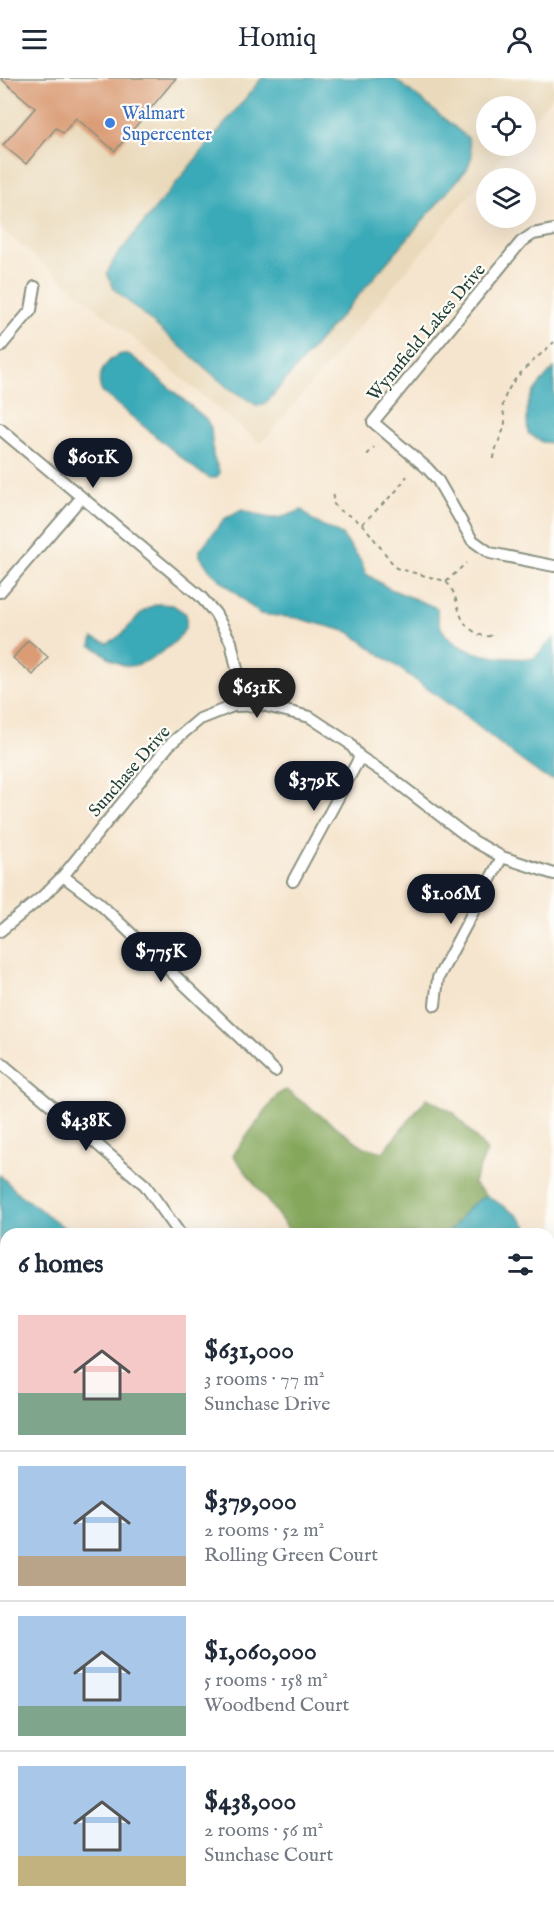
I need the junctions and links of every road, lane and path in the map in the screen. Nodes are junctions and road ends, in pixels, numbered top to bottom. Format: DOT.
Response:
graph roads {
  1 [pos="554,230"];
  2 [pos="35,287"];
  3 [pos="554,342"];
  4 [pos="0,347"];
  5 [pos="0,429"];
  6 [pos="374,447"];
  7 [pos="367,455"];
  8 [pos="494,459"];
  9 [pos="407,476"];
  10 [pos="334,495"];
  11 [pos="81,498"];
  12 [pos="362,524"];
  13 [pos="466,563"];
  14 [pos="554,566"];
  15 [pos="446,582"];
  16 [pos="0,592"];
  17 [pos="494,632"];
  18 [pos="245,705"];
  19 [pos="360,757"];
  20 [pos="502,857"];
  21 [pos="554,874"];
  22 [pos="63,876"];
  23 [pos="293,881"];
  24 [pos="0,931"];
  25 [pos="435,1005"];
  26 [pos="0,1062"];
  27 [pos="274,1071"];
  28 [pos="176,1228"];
  1 -- 14 [label="street, Wynnfield Lakes Drive"];
  2 -- 4 [label="street"];
  3 -- 8 [label="path"];
  5 -- 11 [label="street"];
  6 -- 7 [label="path"];
  9 -- 12 [label="path"];
  10 -- 12 [label="path"];
  11 -- 16 [label="street"];
  11 -- 18 [label="street"];
  12 -- 15 [label="path"];
  13 -- 15 [label="path"];
  15 -- 17 [label="path"];
  18 -- 19 [label="street, Sunchase Drive"];
  18 -- 22 [label="street, Sunchase Drive"];
  19 -- 20 [label="street, Sunchase Drive"];
  19 -- 23 [label="street"];
  20 -- 21 [label="street, Sunchase Drive"];
  20 -- 25 [label="street"];
  22 -- 24 [label="street, Sunchase Drive"];
  22 -- 27 [label="street"];
  26 -- 28 [label="street"];
}
